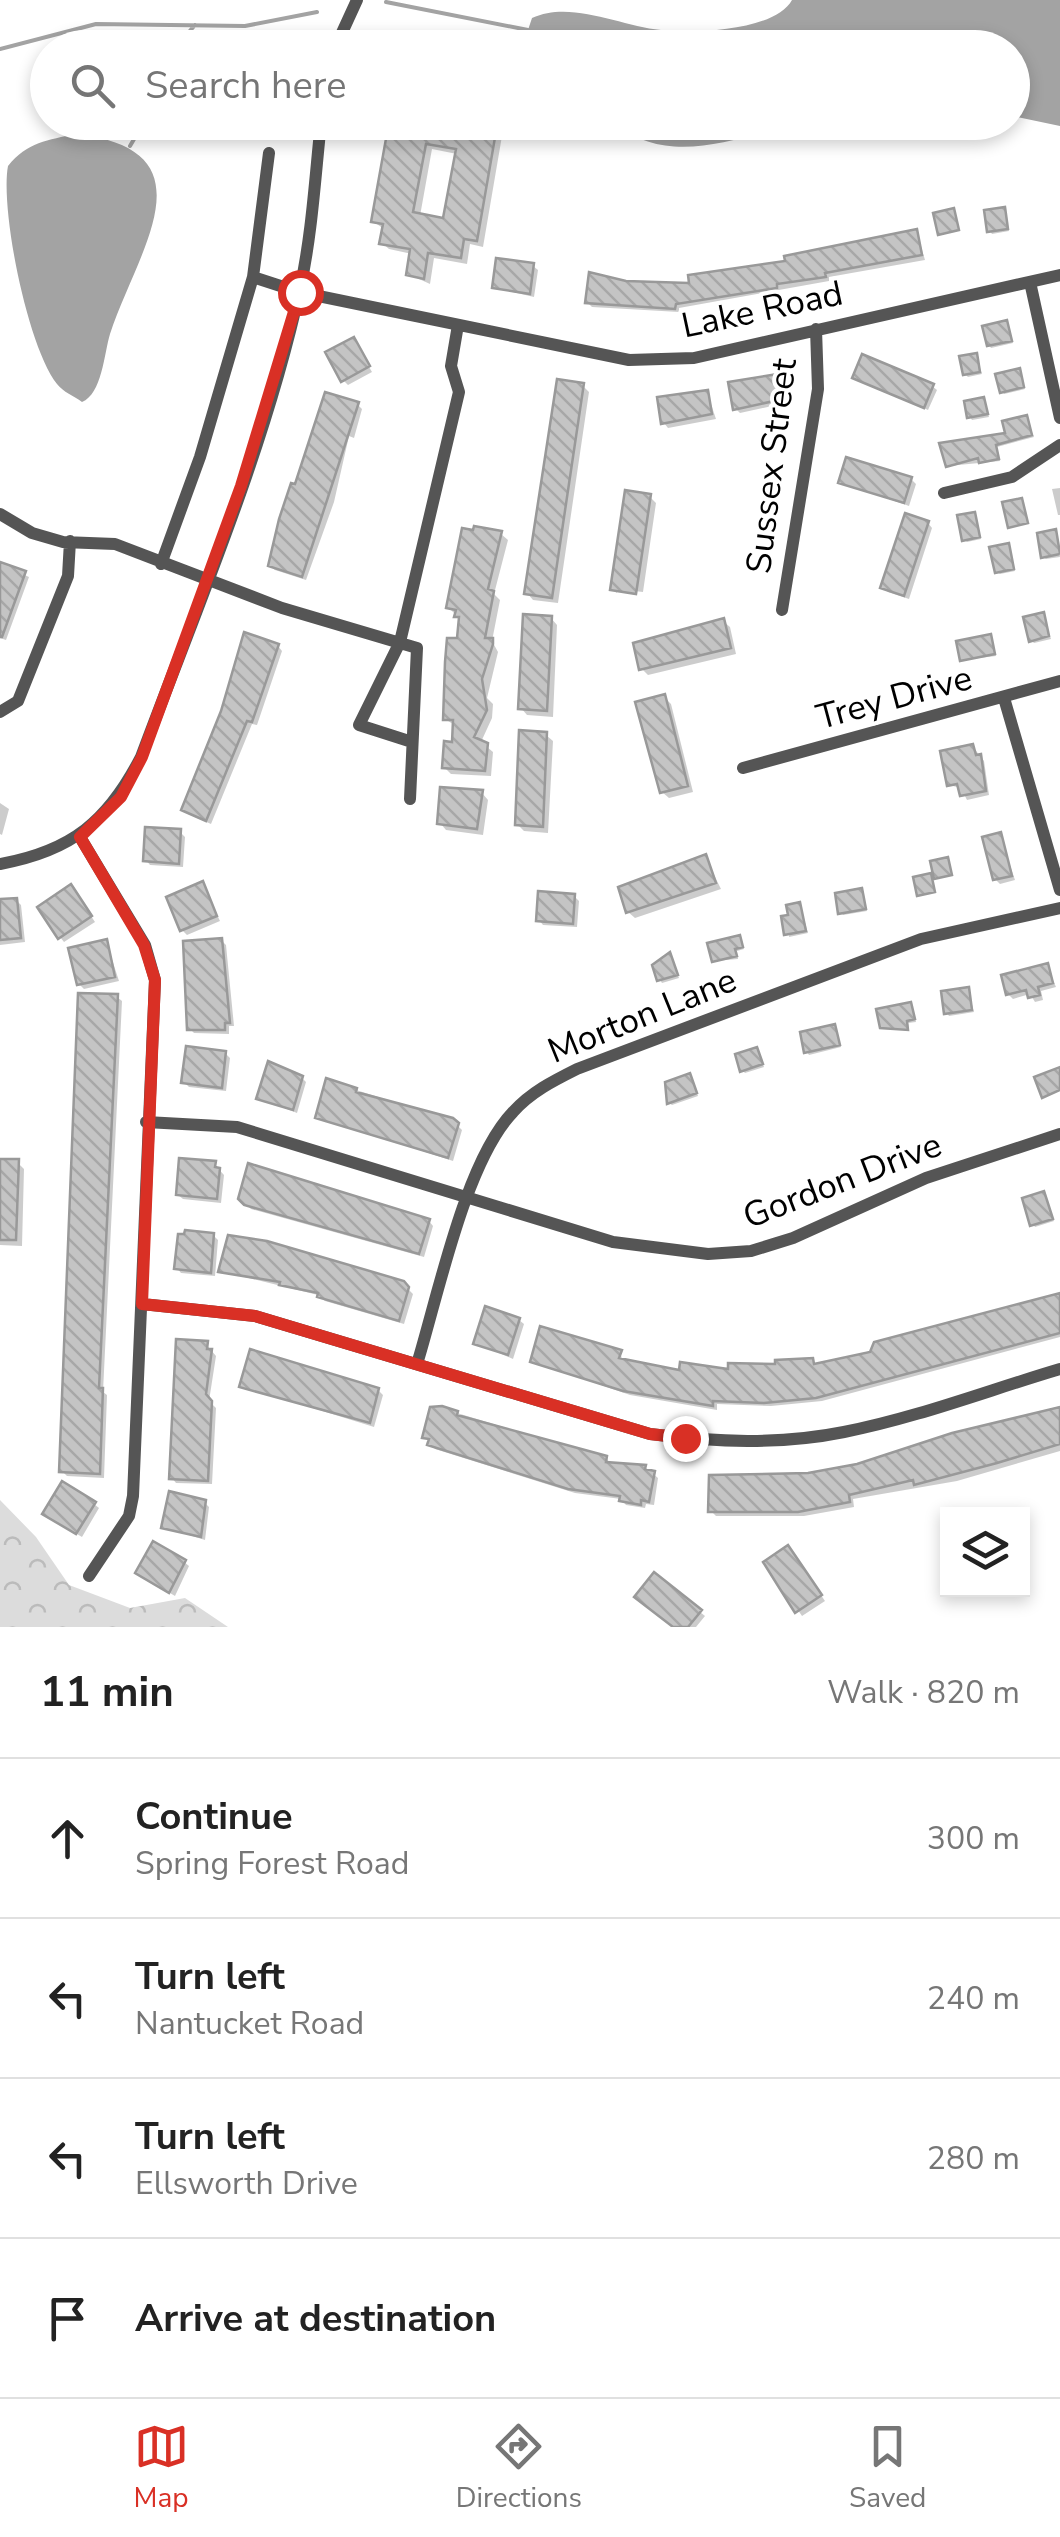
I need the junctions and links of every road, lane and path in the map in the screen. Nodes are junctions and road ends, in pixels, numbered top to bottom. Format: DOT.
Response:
graph roads {
  1 [pos="357,0"];
  2 [pos="343,30"];
  3 [pos="319,140"];
  4 [pos="268,154"];
  5 [pos="1060,276"];
  6 [pos="253,277"];
  7 [pos="1030,282"];
  8 [pos="300,292"];
  9 [pos="458,325"];
  10 [pos="816,330"];
  11 [pos="1060,418"];
  12 [pos="1060,446"];
  13 [pos="944,493"];
  14 [pos="0,514"];
  15 [pos="70,540"];
  16 [pos="162,564"];
  17 [pos="206,581"];
  18 [pos="782,610"];
  19 [pos="400,642"];
  20 [pos="1060,682"];
  21 [pos="1004,698"];
  22 [pos="0,712"];
  23 [pos="412,742"];
  24 [pos="744,768"];
  25 [pos="410,799"];
  26 [pos="80,837"];
  27 [pos="0,864"];
  28 [pos="1060,890"];
  29 [pos="1060,908"];
  30 [pos="146,1122"];
  31 [pos="1060,1134"];
  32 [pos="468,1198"];
  33 [pos="142,1304"];
  34 [pos="416,1364"];
  35 [pos="1060,1369"];
  36 [pos="88,1576"];
  1 -- 2 [label="street"];
  3 -- 8 [label="street"];
  4 -- 6 [label="street"];
  5 -- 7 [label="street, Lake Road"];
  6 -- 8 [label="street, Lake Road"];
  6 -- 16 [label="street"];
  7 -- 10 [label="street, Lake Road"];
  7 -- 11 [label="street"];
  8 -- 9 [label="street, Lake Road"];
  8 -- 17 [label="street"];
  9 -- 10 [label="street, Lake Road"];
  9 -- 19 [label="street"];
  10 -- 18 [label="street, Sussex Street"];
  12 -- 13 [label="street"];
  14 -- 15 [label="street"];
  15 -- 16 [label="street"];
  15 -- 22 [label="street"];
  16 -- 17 [label="street"];
  17 -- 19 [label="street"];
  17 -- 26 [label="street"];
  19 -- 23 [label="street"];
  19 -- 23 [label="street"];
  20 -- 21 [label="street, Trey Drive"];
  21 -- 24 [label="street, Trey Drive"];
  21 -- 28 [label="street"];
  23 -- 25 [label="street"];
  26 -- 27 [label="street"];
  26 -- 30 [label="street"];
  29 -- 32 [label="street, Morton Lane"];
  30 -- 32 [label="street, Gordon Drive"];
  30 -- 33 [label="street"];
  31 -- 32 [label="street, Gordon Drive"];
  32 -- 34 [label="street, Morton Lane"];
  33 -- 34 [label="street"];
  33 -- 36 [label="street"];
  34 -- 35 [label="street"];
}
